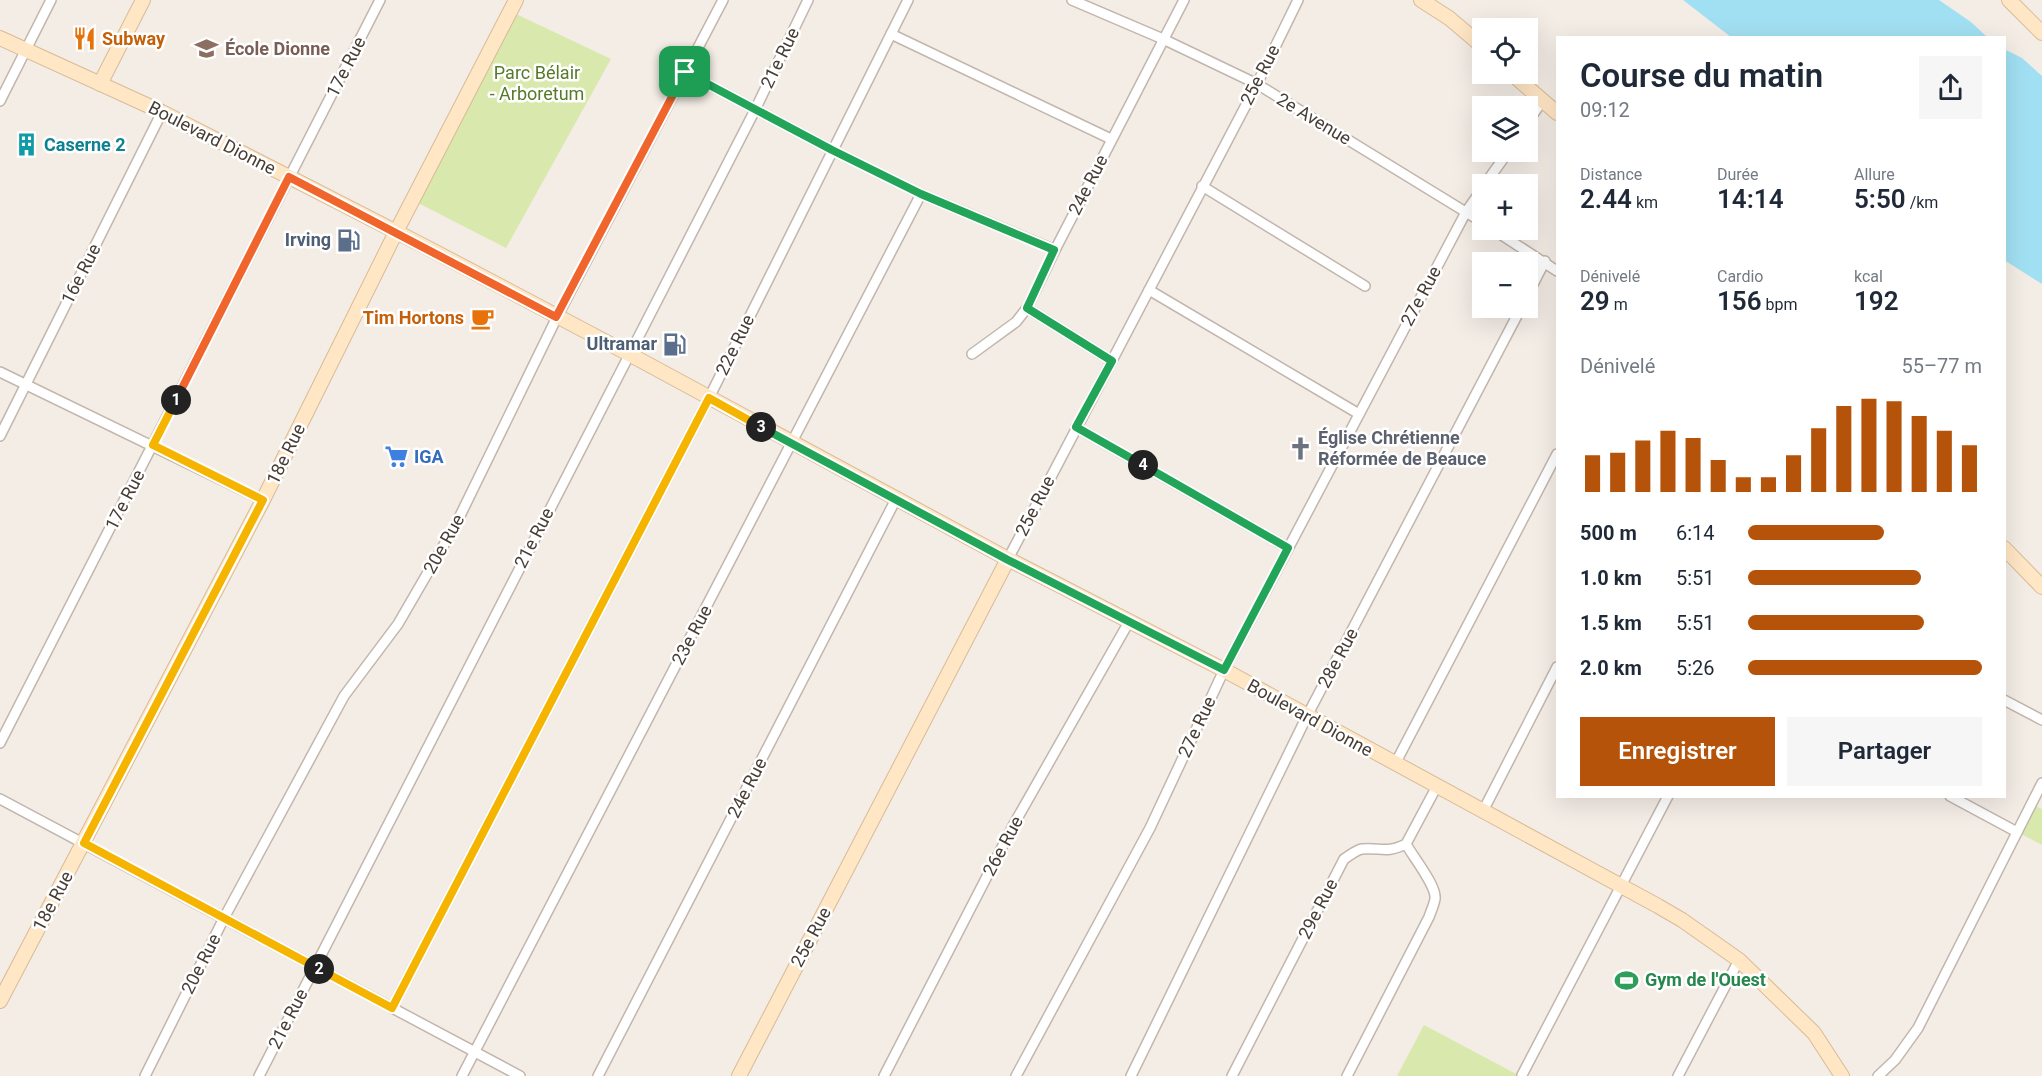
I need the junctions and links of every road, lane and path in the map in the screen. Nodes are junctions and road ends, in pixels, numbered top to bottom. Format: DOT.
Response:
graph roads {
  1 [pos="51,0"];
  2 [pos="143,0"];
  3 [pos="380,0"];
  4 [pos="516,0"];
  5 [pos="723,0"];
  6 [pos="808,0"];
  7 [pos="908,0"];
  8 [pos="1072,0"];
  9 [pos="1184,0"];
  10 [pos="1298,0"];
  11 [pos="1420,0"];
  12 [pos="2009,0"];
  13 [pos="2042,33"];
  14 [pos="891,34"];
  15 [pos="0,38"];
  16 [pos="1472,38"];
  17 [pos="1163,39"];
  18 [pos="25,50"];
  19 [pos="685,72"];
  20 [pos="100,84"];
  21 [pos="1257,84"];
  22 [pos="1524,84"];
  23 [pos="1543,100"];
  24 [pos="0,101"];
  25 [pos="1538,107"];
  26 [pos="755,110"];
  27 [pos="162,112"];
  28 [pos="1556,112"];
  29 [pos="1111,139"];
  30 [pos="832,150"];
  31 [pos="289,177"];
  32 [pos="1202,186"];
  33 [pos="921,194"];
  34 [pos="1472,203"];
  35 [pos="1466,212"];
  36 [pos="1472,216"];
  37 [pos="396,232"];
  38 [pos="1510,240"];
  39 [pos="1054,250"];
  40 [pos="1545,261"];
  41 [pos="1556,270"];
  42 [pos="1538,275"];
  43 [pos="1365,286"];
  44 [pos="1149,290"];
  45 [pos="1027,308"];
  46 [pos="556,317"];
  47 [pos="1516,318"];
  48 [pos="629,354"];
  49 [pos="972,354"];
  50 [pos="1112,361"];
  51 [pos="0,372"];
  52 [pos="25,385"];
  53 [pos="709,398"];
  54 [pos="1359,414"];
  55 [pos="1076,427"];
  56 [pos="0,436"];
  57 [pos="792,444"];
  58 [pos="153,445"];
  59 [pos="1556,456"];
  60 [pos="896,499"];
  61 [pos="263,500"];
  62 [pos="1288,548"];
  63 [pos="2006,550"];
  64 [pos="1008,560"];
  65 [pos="2042,587"];
  66 [pos="1130,620"];
  67 [pos="1556,669"];
  68 [pos="1224,670"];
  69 [pos="2006,701"];
  70 [pos="1307,716"];
  71 [pos="2042,720"];
  72 [pos="0,743"];
  73 [pos="1395,764"];
  74 [pos="2042,783"];
  75 [pos="1437,786"];
  76 [pos="1667,798"];
  77 [pos="1954,798"];
  78 [pos="0,799"];
  79 [pos="1483,811"];
  80 [pos="2017,832"];
  81 [pos="84,843"];
  82 [pos="1406,844"];
  83 [pos="1620,886"];
  84 [pos="224,918"];
  85 [pos="1739,960"];
  86 [pos="315,967"];
  87 [pos="0,1001"];
  88 [pos="392,1008"];
  89 [pos="474,1052"];
  90 [pos="1522,1075"];
  91 [pos="144,1076"];
  92 [pos="259,1076"];
  93 [pos="462,1076"];
  94 [pos="520,1076"];
  95 [pos="598,1076"];
  96 [pos="739,1076"];
  97 [pos="884,1076"];
  98 [pos="1016,1076"];
  99 [pos="1131,1076"];
  100 [pos="1232,1076"];
  101 [pos="1347,1076"];
  102 [pos="1678,1076"];
  103 [pos="1842,1076"];
  104 [pos="1878,1076"];
  1 -- 18 [label="street"];
  2 -- 20 [label="main road"];
  3 -- 31 [label="street, 17e Rue"];
  4 -- 37 [label="main road, 18e Rue"];
  5 -- 19 [label="street, 20e Rue"];
  6 -- 26 [label="street, 21e Rue"];
  7 -- 14 [label="street, 22e Rue"];
  8 -- 17 [label="street, 2e Avenue"];
  9 -- 17 [label="street, 24e Rue"];
  10 -- 21 [label="street, 25e Rue"];
  11 -- 16 [label="main road"];
  12 -- 13 [label="main road"];
  14 -- 29 [label="street"];
  14 -- 30 [label="street, 22e Rue"];
  15 -- 18 [label="main road, Boulevard Dionne"];
  17 -- 21 [label="street, 2e Avenue"];
  17 -- 29 [label="street, 24e Rue"];
  18 -- 20 [label="main road, Boulevard Dionne"];
  18 -- 24 [label="street"];
  19 -- 26 [label="street"];
  19 -- 46 [label="street, 20e Rue"];
  20 -- 27 [label="main road, Boulevard Dionne"];
  21 -- 32 [label="street, 25e Rue"];
  21 -- 35 [label="street, 2e Avenue"];
  22 -- 23 [label="main road"];
  23 -- 25 [label="street"];
  23 -- 28 [label="main road"];
  26 -- 30 [label="street"];
  26 -- 48 [label="street, 21e Rue"];
  27 -- 31 [label="main road, Boulevard Dionne"];
  27 -- 52 [label="street, 16e Rue"];
  29 -- 39 [label="street, 24e Rue"];
  30 -- 33 [label="street"];
  30 -- 53 [label="street, 22e Rue"];
  31 -- 37 [label="main road, Boulevard Dionne"];
  31 -- 58 [label="street, 17e Rue"];
  32 -- 43 [label="street"];
  32 -- 44 [label="street, 25e Rue"];
  33 -- 39 [label="street"];
  33 -- 57 [label="street, 23e Rue"];
  34 -- 35 [label="street, 27e Rue"];
  35 -- 36 [label="street, 2e Avenue"];
  35 -- 54 [label="street, 27e Rue"];
  37 -- 46 [label="main road, Boulevard Dionne"];
  37 -- 61 [label="main road, 18e Rue"];
  38 -- 40 [label="street"];
  39 -- 45 [label="street, 24e Rue"];
  40 -- 41 [label="street"];
  40 -- 42 [label="street"];
  44 -- 50 [label="street, 25e Rue"];
  44 -- 54 [label="street"];
  45 -- 49 [label="street, 24e Rue"];
  45 -- 50 [label="street"];
  46 -- 48 [label="main road, Boulevard Dionne"];
  46 -- 84 [label="street, 20e Rue"];
  47 -- 70 [label="street, 28e Rue"];
  48 -- 53 [label="main road, Boulevard Dionne"];
  48 -- 86 [label="street, 21e Rue"];
  50 -- 55 [label="street, 25e Rue"];
  51 -- 52 [label="street"];
  52 -- 56 [label="street, 16e Rue"];
  52 -- 58 [label="street"];
  53 -- 57 [label="main road, Boulevard Dionne"];
  53 -- 88 [label="street, 22e Rue"];
  54 -- 62 [label="street, 27e Rue"];
  55 -- 62 [label="street"];
  55 -- 64 [label="street, 25e Rue"];
  57 -- 60 [label="main road, Boulevard Dionne"];
  57 -- 89 [label="street, 23e Rue"];
  58 -- 61 [label="street"];
  58 -- 72 [label="street, 17e Rue"];
  59 -- 73 [label="street"];
  60 -- 64 [label="main road, Boulevard Dionne"];
  60 -- 95 [label="street, 24e Rue"];
  61 -- 81 [label="main road, 18e Rue"];
  62 -- 68 [label="street, 27e Rue"];
  63 -- 65 [label="main road"];
  64 -- 66 [label="main road, Boulevard Dionne"];
  64 -- 96 [label="main road, 25e Rue"];
  66 -- 68 [label="main road, Boulevard Dionne"];
  66 -- 97 [label="street, 26e Rue"];
  67 -- 79 [label="street"];
  68 -- 70 [label="main road, Boulevard Dionne"];
  68 -- 98 [label="street, 27e Rue"];
  69 -- 71 [label="street"];
  70 -- 73 [label="main road, Boulevard Dionne"];
  70 -- 99 [label="street, 28e Rue"];
  73 -- 75 [label="main road, Boulevard Dionne"];
  74 -- 80 [label="street"];
  75 -- 79 [label="main road, Boulevard Dionne"];
  75 -- 82 [label="street"];
  76 -- 83 [label="street"];
  77 -- 80 [label="street"];
  78 -- 81 [label="street"];
  79 -- 83 [label="main road, Boulevard Dionne"];
  80 -- 104 [label="street"];
  81 -- 84 [label="street"];
  81 -- 87 [label="main road, 18e Rue"];
  82 -- 100 [label="street, 29e Rue"];
  82 -- 101 [label="street"];
  83 -- 85 [label="main road, Boulevard Dionne"];
  83 -- 90 [label="street"];
  84 -- 86 [label="street"];
  84 -- 91 [label="street, 20e Rue"];
  85 -- 102 [label="street"];
  85 -- 103 [label="main road, Boulevard Dionne"];
  86 -- 88 [label="street"];
  86 -- 92 [label="street, 21e Rue"];
  88 -- 89 [label="street"];
  89 -- 93 [label="street, 23e Rue"];
  89 -- 94 [label="street"];
}
